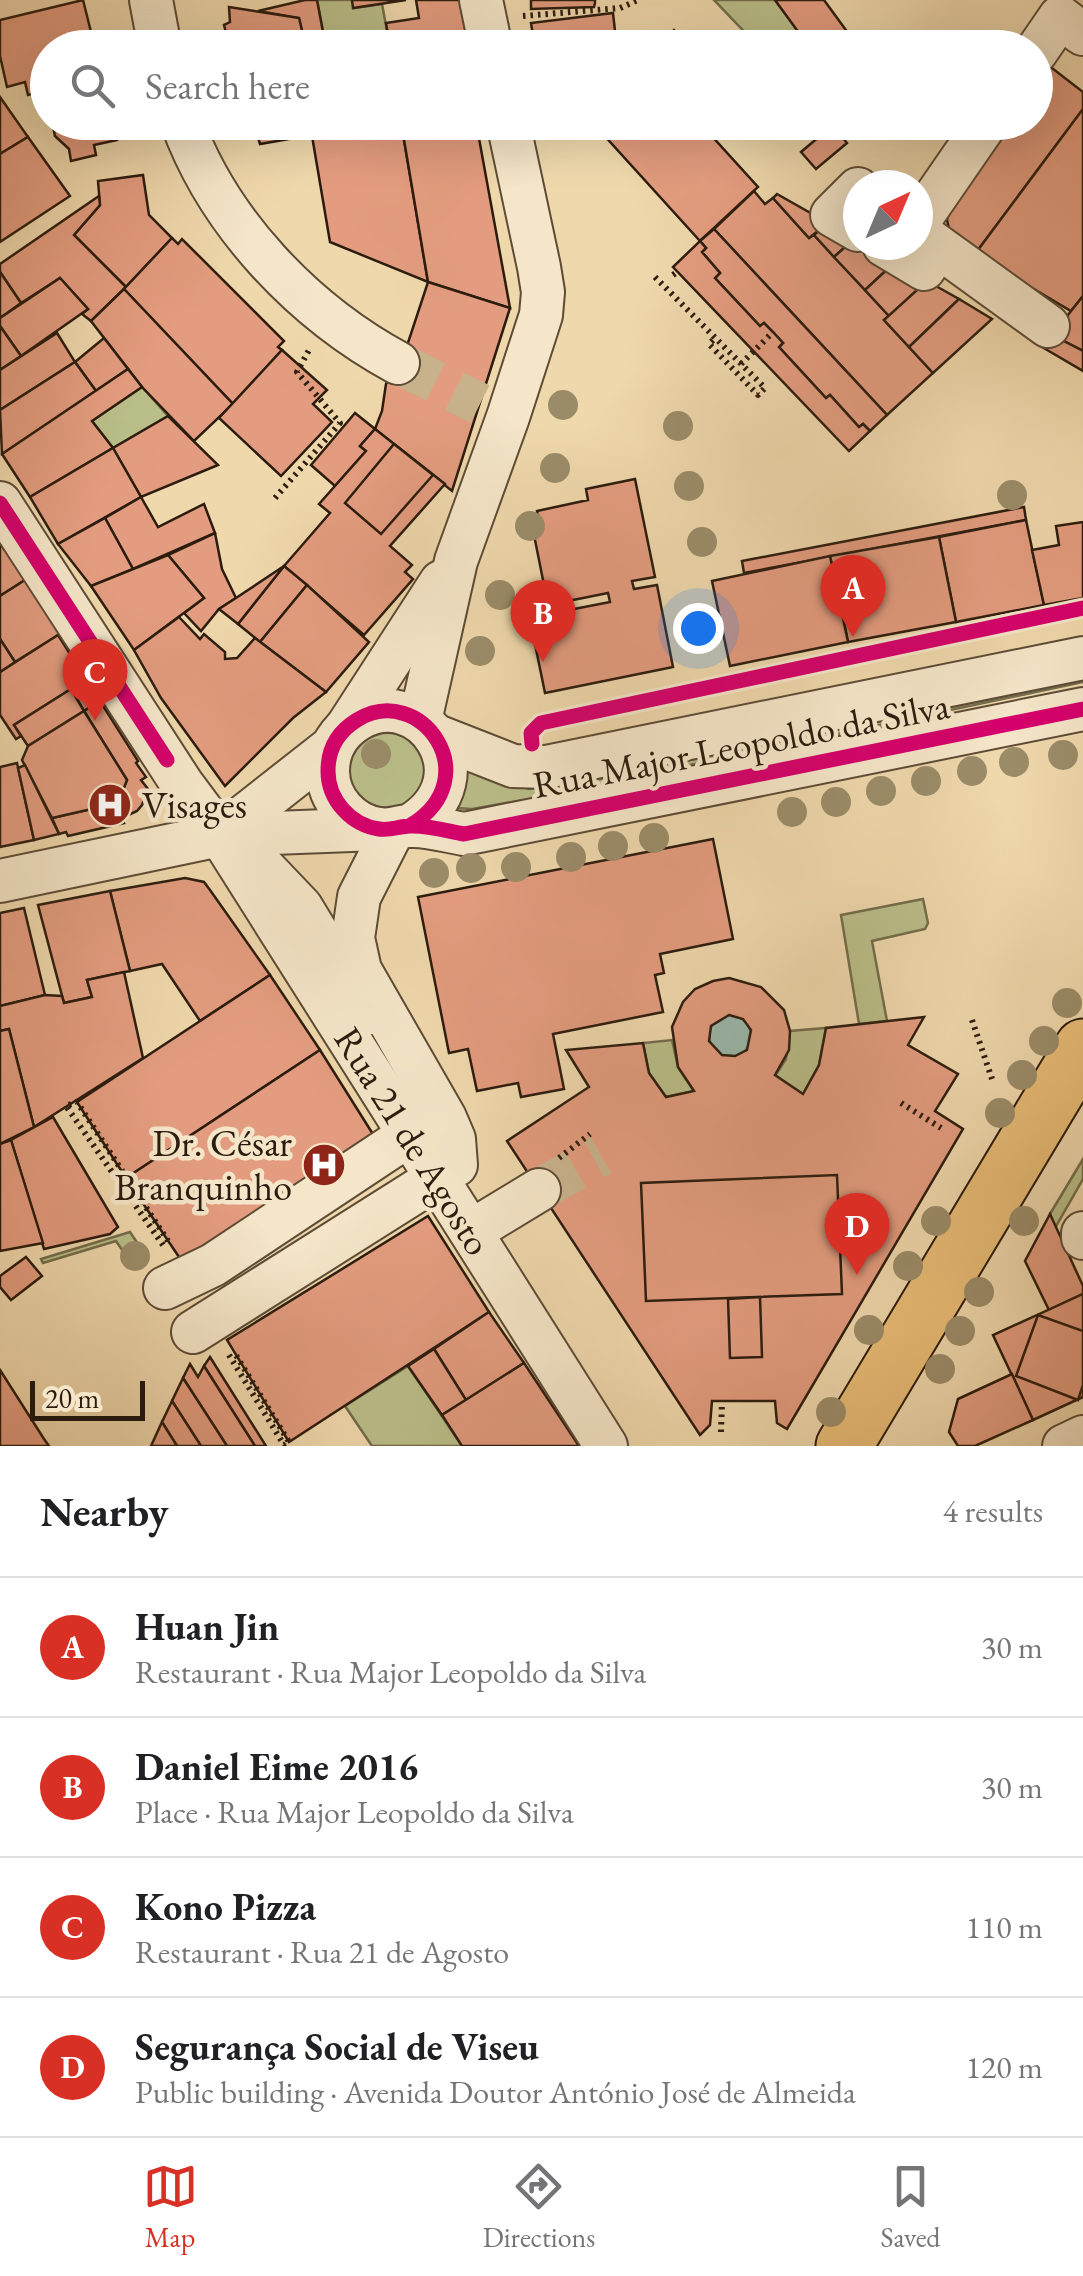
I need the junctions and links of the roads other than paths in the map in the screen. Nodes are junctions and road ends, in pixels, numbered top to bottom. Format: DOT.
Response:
graph roads {
  1 [pos="151,0"];
  2 [pos="481,0"];
  3 [pos="157,30"];
  4 [pos="488,30"];
  5 [pos="1051,30"];
  6 [pos="1083,34"];
  7 [pos="190,140"];
  8 [pos="512,140"];
  9 [pos="977,140"];
  10 [pos="843,204"];
  11 [pos="933,218"];
  12 [pos="843,221"];
  13 [pos="933,241"];
  14 [pos="1048,326"];
  15 [pos="398,363"];
  16 [pos="0,503"];
  17 [pos="456,561"];
  18 [pos="1083,658"];
  19 [pos="1083,709"];
  20 [pos="427,728"];
  21 [pos="340,737"];
  22 [pos="167,760"];
  23 [pos="235,822"];
  24 [pos="394,828"];
  25 [pos="138,850"];
  26 [pos="0,881"];
  27 [pos="243,899"];
  28 [pos="342,1028"];
  29 [pos="1083,1046"];
  30 [pos="403,1138"];
  31 [pos="447,1172"];
  32 [pos="547,1175"];
  33 [pos="488,1221"];
  34 [pos="1083,1437"];
  35 [pos="606,1446"];
  36 [pos="633,1446"];
  37 [pos="844,1446"];
  38 [pos="1064,1446"];
  1 -- 3 [label="street"];
  2 -- 4 [label="street"];
  5 -- 6 [label="street"];
  7 -- 15 [label="street"];
  8 -- 17 [label="street"];
  9 -- 11 [label="street"];
  10 -- 12 [label="street"];
  13 -- 14 [label="street"];
  16 -- 22 [label="street, Rua 21 de Agosto"];
  17 -- 20 [label="street"];
  17 -- 21 [label="street"];
  18 -- 20 [label="street, Rua Major Leopoldo da Silva"];
  19 -- 24 [label="street, Rua Major Leopoldo da Silva"];
  20 -- 21 [label="street, Rua Major Leopoldo da Silva"];
  20 -- 24 [label="street"];
  21 -- 23 [label="street, Rua Major Leopoldo da Silva"];
  21 -- 24 [label="street, Rua Major Leopoldo da Silva"];
  22 -- 23 [label="street, Rua 21 de Agosto"];
  22 -- 25 [label="street"];
  23 -- 24 [label="street, Rua Major Leopoldo da Silva"];
  23 -- 25 [label="street"];
  23 -- 27 [label="street, Rua 21 de Agosto"];
  23 -- 28 [label="street, Rua 21 de Agosto"];
  23 -- 31 [label="street, Rua 21 de Agosto"];
  24 -- 31 [label="street, Rua 21 de Agosto"];
  25 -- 26 [label="street"];
  25 -- 27 [label="street"];
  27 -- 28 [label="street"];
  27 -- 30 [label="street, Rua 21 de Agosto"];
  28 -- 30 [label="street, Rua 21 de Agosto"];
  29 -- 37 [label="main road"];
  30 -- 31 [label="street, Rua 21 de Agosto"];
  30 -- 31 [label="street"];
  31 -- 33 [label="street, Rua 21 de Agosto"];
  31 -- 35 [label="street, Rua 21 de Agosto"];
  32 -- 33 [label="street"];
  33 -- 36 [label="street, Rua 21 de Agosto"];
  34 -- 38 [label="street"];
}
